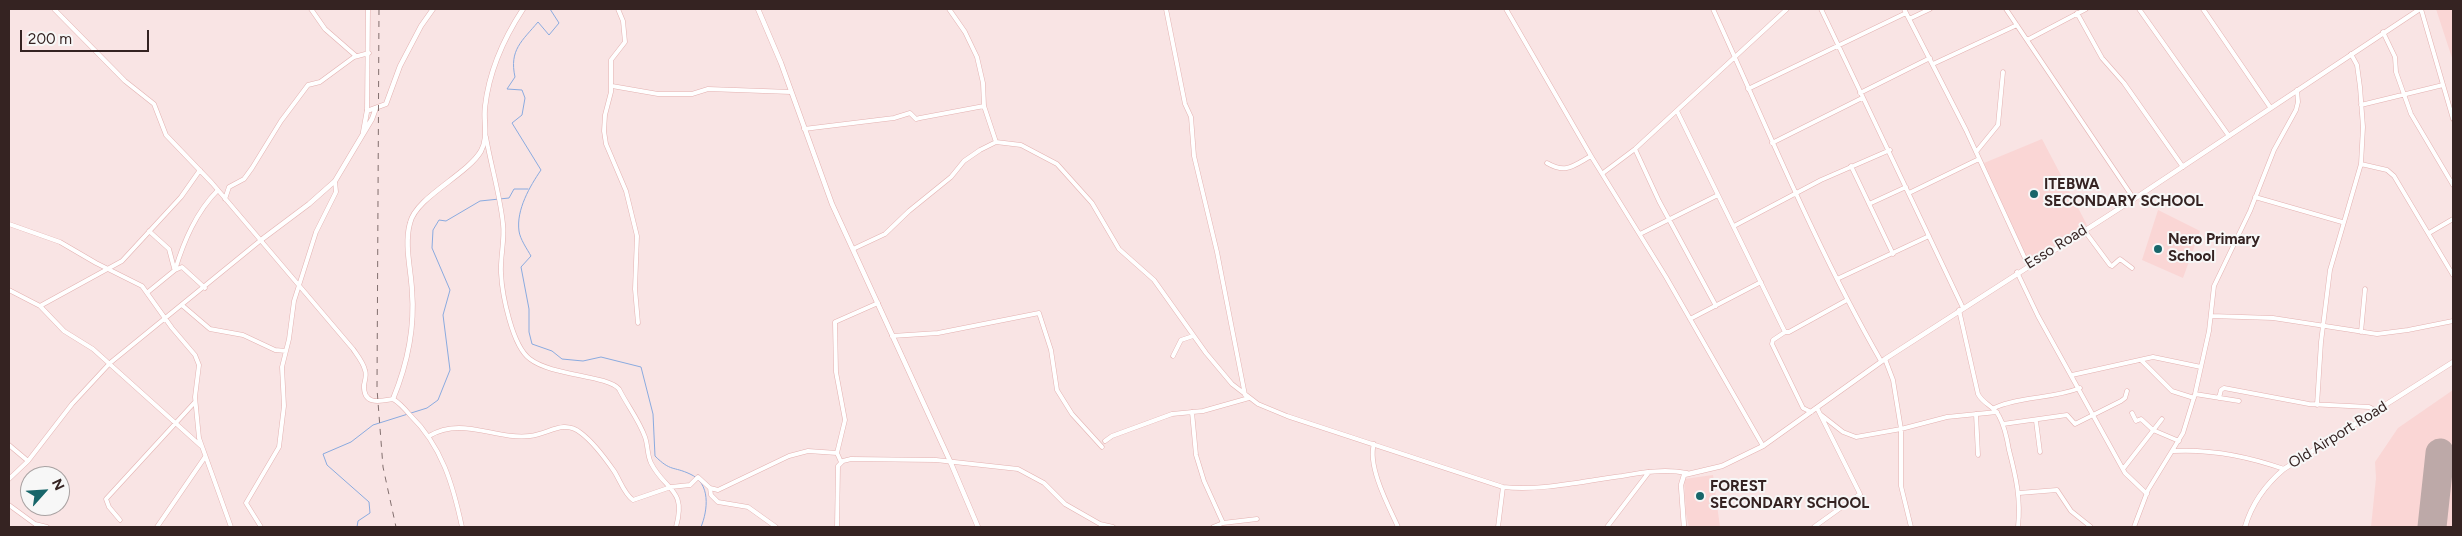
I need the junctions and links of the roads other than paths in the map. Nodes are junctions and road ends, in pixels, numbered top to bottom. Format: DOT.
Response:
graph roads {
  1 [pos="54,9"];
  2 [pos="311,9"];
  3 [pos="368,9"];
  4 [pos="433,9"];
  5 [pos="523,9"];
  6 [pos="618,9"];
  7 [pos="758,9"];
  8 [pos="949,9"];
  9 [pos="1166,9"];
  10 [pos="1506,9"];
  11 [pos="1713,9"];
  12 [pos="1787,9"];
  13 [pos="1821,9"];
  14 [pos="1930,9"];
  15 [pos="2006,9"];
  16 [pos="2086,9"];
  17 [pos="2139,9"];
  18 [pos="2202,9"];
  19 [pos="2421,9"];
  20 [pos="1905,11"];
  21 [pos="2077,13"];
  22 [pos="1909,19"];
  23 [pos="2017,25"];
  24 [pos="2383,32"];
  25 [pos="2027,40"];
  26 [pos="1838,45"];
  27 [pos="369,53"];
  28 [pos="2351,54"];
  29 [pos="356,56"];
  30 [pos="1734,58"];
  31 [pos="1930,58"];
  32 [pos="1933,64"];
  33 [pos="2003,72"];
  34 [pos="612,86"];
  35 [pos="2443,86"];
  36 [pos="1748,89"];
  37 [pos="2297,90"];
  38 [pos="791,92"];
  39 [pos="1860,93"];
  40 [pos="2405,96"];
  41 [pos="1862,98"];
  42 [pos="2361,105"];
  43 [pos="984,106"];
  44 [pos="2270,107"];
  45 [pos="376,108"];
  46 [pos="367,111"];
  47 [pos="1677,111"];
  48 [pos="2453,119"];
  49 [pos="804,128"];
  50 [pos="364,134"];
  51 [pos="2229,136"];
  52 [pos="486,137"];
  53 [pos="996,142"];
  54 [pos="1772,143"];
  55 [pos="1635,149"];
  56 [pos="1890,150"];
  57 [pos="1976,152"];
  58 [pos="1591,156"];
  59 [pos="1979,159"];
  60 [pos="1547,163"];
  61 [pos="2360,164"];
  62 [pos="1851,166"];
  63 [pos="2183,167"];
  64 [pos="200,170"];
  65 [pos="1603,173"];
  66 [pos="335,181"];
  67 [pos="2453,185"];
  68 [pos="1906,187"];
  69 [pos="218,190"];
  70 [pos="1796,192"];
  71 [pos="1909,193"];
  72 [pos="1718,195"];
  73 [pos="2254,197"];
  74 [pos="225,199"];
  75 [pos="2134,199"];
  76 [pos="1869,204"];
  77 [pos="1669,219"];
  78 [pos="2453,220"];
  79 [pos="2342,222"];
  80 [pos="9,224"];
  81 [pos="1734,226"];
  82 [pos="2084,230"];
  83 [pos="149,231"];
  84 [pos="2429,233"];
  85 [pos="1640,234"];
  86 [pos="1929,236"];
  87 [pos="261,240"];
  88 [pos="853,249"];
  89 [pos="1893,254"];
  90 [pos="2028,265"];
  91 [pos="2132,268"];
  92 [pos="108,269"];
  93 [pos="174,270"];
  94 [pos="2017,272"];
  95 [pos="2453,275"];
  96 [pos="1837,279"];
  97 [pos="1761,282"];
  98 [pos="298,284"];
  99 [pos="205,288"];
  100 [pos="2365,288"];
  101 [pos="9,290"];
  102 [pos="148,292"];
  103 [pos="1847,300"];
  104 [pos="878,303"];
  105 [pos="40,306"];
  106 [pos="183,306"];
  107 [pos="1716,306"];
  108 [pos="1961,309"];
  109 [pos="2211,316"];
  110 [pos="166,319"];
  111 [pos="1690,319"];
  112 [pos="2453,321"];
  113 [pos="638,324"];
  114 [pos="2323,326"];
  115 [pos="1785,332"];
  116 [pos="2360,332"];
  117 [pos="892,336"];
  118 [pos="1193,336"];
  119 [pos="286,351"];
  120 [pos="1172,356"];
  121 [pos="1883,360"];
  122 [pos="2141,360"];
  123 [pos="2453,362"];
  124 [pos="110,363"];
  125 [pos="2201,367"];
  126 [pos="2072,375"];
  127 [pos="2080,388"];
  128 [pos="2127,391"];
  129 [pos="1247,396"];
  130 [pos="2194,396"];
  131 [pos="2219,398"];
  132 [pos="393,399"];
  133 [pos="2239,401"];
  134 [pos="195,402"];
  135 [pos="2317,405"];
  136 [pos="1817,408"];
  137 [pos="1994,408"];
  138 [pos="2377,411"];
  139 [pos="1192,412"];
  140 [pos="1811,412"];
  141 [pos="1997,412"];
  142 [pos="1820,414"];
  143 [pos="1976,414"];
  144 [pos="2132,414"];
  145 [pos="2094,416"];
  146 [pos="2162,419"];
  147 [pos="2036,421"];
  148 [pos="175,424"];
  149 [pos="2003,424"];
  150 [pos="1901,429"];
  151 [pos="2154,430"];
  152 [pos="428,436"];
  153 [pos="1105,441"];
  154 [pos="2179,441"];
  155 [pos="1374,444"];
  156 [pos="9,445"];
  157 [pos="201,446"];
  158 [pos="1763,446"];
  159 [pos="1102,447"];
  160 [pos="2174,451"];
  161 [pos="837,452"];
  162 [pos="2040,452"];
  163 [pos="1978,455"];
  164 [pos="205,457"];
  165 [pos="28,461"];
  166 [pos="950,461"];
  167 [pos="841,462"];
  168 [pos="2123,469"];
  169 [pos="2284,469"];
  170 [pos="1649,472"];
  171 [pos="1687,473"];
  172 [pos="9,479"];
  173 [pos="671,487"];
  174 [pos="1503,487"];
  175 [pos="710,488"];
  176 [pos="2019,493"];
  177 [pos="2147,494"];
  178 [pos="9,505"];
  179 [pos="120,520"];
  180 [pos="1257,520"];
  181 [pos="1223,524"];
  182 [pos="47,527"];
  183 [pos="157,527"];
  184 [pos="231,527"];
  185 [pos="261,527"];
  186 [pos="462,527"];
  187 [pos="676,527"];
  188 [pos="776,527"];
  189 [pos="837,527"];
  190 [pos="978,527"];
  191 [pos="1114,527"];
  192 [pos="1213,527"];
  193 [pos="1398,527"];
  194 [pos="1498,527"];
  195 [pos="1607,527"];
  196 [pos="1684,527"];
  197 [pos="1814,527"];
  198 [pos="1911,527"];
  199 [pos="2018,527"];
  200 [pos="2090,527"];
  201 [pos="2134,527"];
  202 [pos="2245,527"];
  1 -- 64 [label="street"];
  2 -- 29 [label="street"];
  3 -- 27 [label="street"];
  4 -- 45 [label="street"];
  5 -- 52 [label="street"];
  6 -- 34 [label="street"];
  7 -- 38 [label="street"];
  8 -- 43 [label="street"];
  9 -- 129 [label="street"];
  10 -- 58 [label="street"];
  11 -- 30 [label="street"];
  12 -- 30 [label="street"];
  13 -- 26 [label="street"];
  14 -- 22 [label="street"];
  15 -- 23 [label="street"];
  16 -- 21 [label="street"];
  17 -- 51 [label="street"];
  18 -- 44 [label="street"];
  19 -- 24 [label="street, Esso Road"];
  19 -- 35 [label="street"];
  20 -- 22 [label="street"];
  20 -- 26 [label="street"];
  21 -- 25 [label="street"];
  21 -- 63 [label="street"];
  22 -- 31 [label="street"];
  23 -- 25 [label="street"];
  23 -- 32 [label="street"];
  24 -- 28 [label="street, Esso Road"];
  24 -- 40 [label="street"];
  25 -- 75 [label="street"];
  26 -- 36 [label="street"];
  26 -- 39 [label="street"];
  27 -- 29 [label="street"];
  27 -- 46 [label="street"];
  28 -- 37 [label="street, Esso Road"];
  28 -- 42 [label="street"];
  29 -- 74 [label="street"];
  30 -- 36 [label="street"];
  30 -- 47 [label="street"];
  31 -- 32 [label="street"];
  31 -- 39 [label="street"];
  32 -- 57 [label="street"];
  33 -- 57 [label="street"];
  34 -- 38 [label="street"];
  34 -- 113 [label="street"];
  35 -- 40 [label="street"];
  35 -- 48 [label="street"];
  36 -- 54 [label="street"];
  37 -- 44 [label="street, Esso Road"];
  37 -- 73 [label="street"];
  38 -- 49 [label="street"];
  39 -- 41 [label="street"];
  40 -- 42 [label="street"];
  40 -- 67 [label="street"];
  41 -- 54 [label="street"];
  41 -- 56 [label="street"];
  42 -- 61 [label="street"];
  43 -- 49 [label="street"];
  43 -- 53 [label="street"];
  44 -- 51 [label="street, Esso Road"];
  45 -- 46 [label="street"];
  45 -- 50 [label="street"];
  46 -- 50 [label="street"];
  47 -- 55 [label="street"];
  47 -- 72 [label="street"];
  49 -- 88 [label="street"];
  50 -- 66 [label="street"];
  51 -- 63 [label="street, Esso Road"];
  52 -- 132 [label="street"];
  52 -- 173 [label="street"];
  53 -- 88 [label="street"];
  53 -- 118 [label="street"];
  54 -- 70 [label="street"];
  55 -- 65 [label="street"];
  55 -- 77 [label="street"];
  56 -- 62 [label="street"];
  56 -- 68 [label="street"];
  57 -- 59 [label="street"];
  58 -- 60 [label="street"];
  58 -- 65 [label="street"];
  59 -- 71 [label="street"];
  59 -- 90 [label="street"];
  61 -- 79 [label="street"];
  61 -- 84 [label="street"];
  62 -- 70 [label="street"];
  62 -- 76 [label="street"];
  63 -- 75 [label="street, Esso Road"];
  64 -- 69 [label="street"];
  64 -- 83 [label="street"];
  65 -- 85 [label="street"];
  66 -- 87 [label="street"];
  66 -- 98 [label="street"];
  68 -- 71 [label="street"];
  68 -- 76 [label="street"];
  69 -- 74 [label="street"];
  69 -- 93 [label="street"];
  70 -- 81 [label="street"];
  70 -- 96 [label="street"];
  71 -- 86 [label="street"];
  72 -- 77 [label="street"];
  72 -- 81 [label="street"];
  73 -- 79 [label="street"];
  73 -- 109 [label="street"];
  74 -- 87 [label="street"];
  75 -- 82 [label="street, Esso Road"];
  76 -- 89 [label="street"];
  77 -- 85 [label="street"];
  77 -- 107 [label="street"];
  78 -- 84 [label="street"];
  79 -- 114 [label="street"];
  80 -- 92 [label="street"];
  81 -- 97 [label="street"];
  82 -- 90 [label="street, Esso Road"];
  82 -- 91 [label="street"];
  83 -- 92 [label="street"];
  83 -- 93 [label="street"];
  84 -- 95 [label="street"];
  85 -- 111 [label="street"];
  86 -- 89 [label="street"];
  86 -- 108 [label="street"];
  87 -- 98 [label="street"];
  87 -- 99 [label="street"];
  88 -- 104 [label="street"];
  89 -- 96 [label="street"];
  90 -- 94 [label="street, Esso Road"];
  92 -- 102 [label="street"];
  92 -- 105 [label="street"];
  93 -- 99 [label="street"];
  93 -- 102 [label="street"];
  94 -- 108 [label="street, Esso Road"];
  94 -- 126 [label="street"];
  96 -- 103 [label="street"];
  97 -- 107 [label="street"];
  97 -- 115 [label="street"];
  98 -- 119 [label="street"];
  98 -- 132 [label="street"];
  99 -- 106 [label="street"];
  100 -- 116 [label="street"];
  101 -- 105 [label="street"];
  102 -- 110 [label="street"];
  103 -- 115 [label="street"];
  103 -- 121 [label="street"];
  104 -- 117 [label="street"];
  104 -- 161 [label="street"];
  105 -- 124 [label="street"];
  106 -- 110 [label="street"];
  106 -- 119 [label="street"];
  107 -- 111 [label="street"];
  108 -- 121 [label="street, Esso Road"];
  108 -- 137 [label="street"];
  109 -- 114 [label="street"];
  109 -- 125 [label="street"];
  110 -- 124 [label="street"];
  110 -- 134 [label="street"];
  111 -- 158 [label="street"];
  112 -- 116 [label="street"];
  114 -- 116 [label="street"];
  114 -- 135 [label="street"];
  115 -- 140 [label="street"];
  117 -- 159 [label="street"];
  117 -- 166 [label="street"];
  118 -- 120 [label="street"];
  118 -- 129 [label="street"];
  119 -- 185 [label="street"];
  121 -- 136 [label="street, Esso Road"];
  121 -- 150 [label="street"];
  122 -- 125 [label="street"];
  122 -- 126 [label="street"];
  122 -- 130 [label="street"];
  123 -- 138 [label="street, Old Airport Road"];
  124 -- 148 [label="street"];
  124 -- 165 [label="street"];
  125 -- 130 [label="street"];
  126 -- 127 [label="street"];
  127 -- 137 [label="street"];
  127 -- 145 [label="street"];
  128 -- 145 [label="street"];
  129 -- 139 [label="street"];
  129 -- 155 [label="street"];
  130 -- 131 [label="street"];
  130 -- 154 [label="street"];
  131 -- 133 [label="street"];
  131 -- 135 [label="street"];
  132 -- 152 [label="street"];
  134 -- 148 [label="street"];
  134 -- 157 [label="street"];
  135 -- 138 [label="street"];
  136 -- 140 [label="street, Esso Road"];
  136 -- 142 [label="street"];
  137 -- 141 [label="street"];
  138 -- 169 [label="street, Old Airport Road"];
  139 -- 153 [label="street"];
  139 -- 181 [label="street"];
  140 -- 158 [label="street, Esso Road"];
  141 -- 143 [label="street"];
  141 -- 149 [label="street"];
  142 -- 150 [label="street"];
  142 -- 197 [label="street"];
  143 -- 150 [label="street"];
  143 -- 163 [label="street"];
  144 -- 151 [label="street"];
  145 -- 147 [label="street"];
  145 -- 168 [label="street"];
  146 -- 151 [label="street"];
  147 -- 149 [label="street"];
  147 -- 162 [label="street"];
  148 -- 157 [label="street"];
  148 -- 179 [label="street"];
  149 -- 176 [label="street"];
  150 -- 198 [label="street"];
  151 -- 154 [label="street"];
  151 -- 168 [label="street"];
  152 -- 173 [label="street"];
  152 -- 186 [label="street"];
  154 -- 160 [label="street"];
  155 -- 174 [label="street"];
  155 -- 193 [label="street"];
  156 -- 165 [label="street"];
  157 -- 164 [label="street"];
  158 -- 171 [label="street, Esso Road"];
  160 -- 169 [label="street"];
  160 -- 177 [label="street"];
  161 -- 167 [label="street"];
  161 -- 175 [label="street"];
  164 -- 183 [label="street"];
  164 -- 184 [label="street"];
  165 -- 172 [label="street"];
  166 -- 167 [label="street"];
  166 -- 190 [label="street"];
  166 -- 191 [label="street"];
  167 -- 189 [label="street"];
  168 -- 177 [label="street"];
  169 -- 202 [label="street, Old Airport Road"];
  170 -- 171 [label="street"];
  170 -- 174 [label="street"];
  170 -- 195 [label="street"];
  171 -- 196 [label="street"];
  173 -- 175 [label="street"];
  173 -- 187 [label="street"];
  174 -- 194 [label="street"];
  175 -- 188 [label="street"];
  176 -- 199 [label="street"];
  176 -- 200 [label="street"];
  177 -- 201 [label="street"];
  178 -- 182 [label="street"];
  180 -- 181 [label="street"];
  181 -- 192 [label="street"];
}
